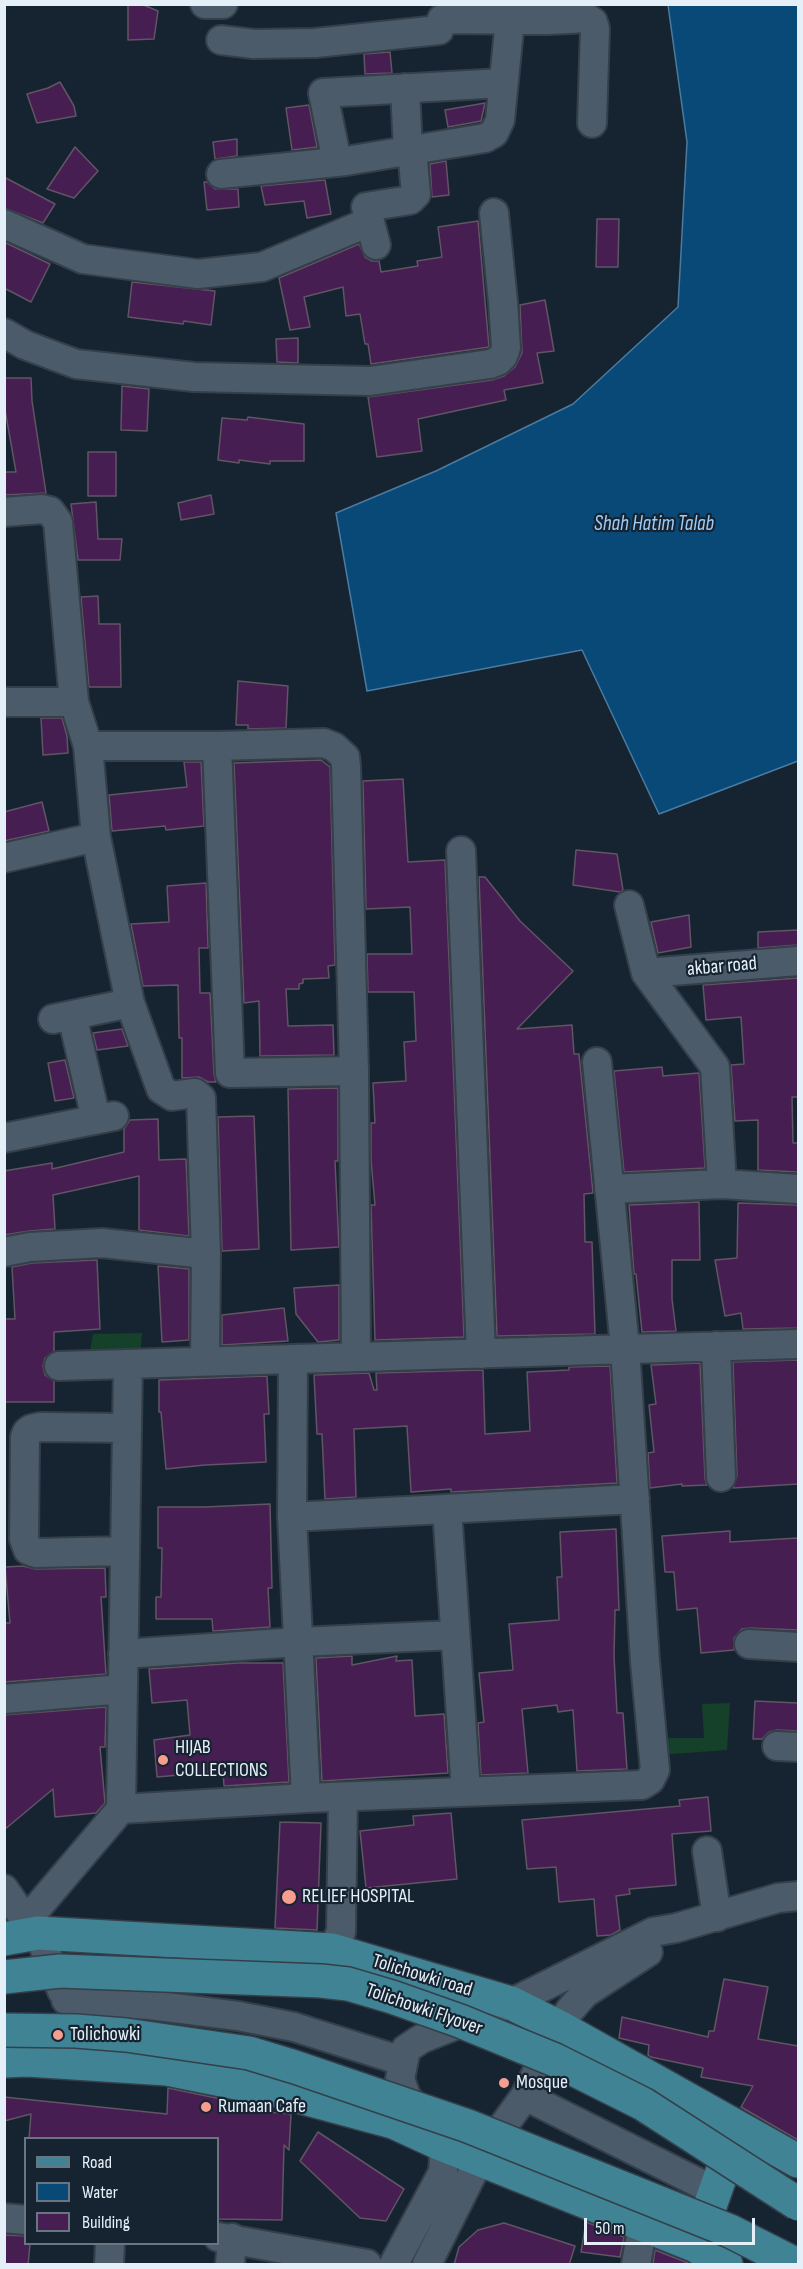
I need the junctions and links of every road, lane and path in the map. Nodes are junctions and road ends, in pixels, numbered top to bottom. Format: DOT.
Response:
graph roads {
  1 [pos="205,4"];
  2 [pos="223,4"];
  3 [pos="442,12"];
  4 [pos="545,12"];
  5 [pos="510,20"];
  6 [pos="221,40"];
  7 [pos="503,83"];
  8 [pos="405,88"];
  9 [pos="592,123"];
  10 [pos="410,151"];
  11 [pos="337,162"];
  12 [pos="221,174"];
  13 [pos="494,213"];
  14 [pos="4,224"];
  15 [pos="4,333"];
  16 [pos="4,512"];
  17 [pos="4,702"];
  18 [pos="74,702"];
  19 [pos="88,746"];
  20 [pos="218,746"];
  21 [pos="96,837"];
  22 [pos="461,851"];
  23 [pos="4,858"];
  24 [pos="629,905"];
  25 [pos="798,961"];
  26 [pos="646,974"];
  27 [pos="130,1003"];
  28 [pos="597,1062"];
  29 [pos="354,1071"];
  30 [pos="4,1138"];
  31 [pos="722,1184"];
  32 [pos="609,1189"];
  33 [pos="798,1189"];
  34 [pos="4,1252"];
  35 [pos="206,1254"];
  36 [pos="798,1344"];
  37 [pos="716,1346"];
  38 [pos="625,1348"];
  39 [pos="481,1354"];
  40 [pos="356,1356"];
  41 [pos="205,1360"];
  42 [pos="293,1360"];
  43 [pos="128,1364"];
  44 [pos="59,1366"];
  45 [pos="127,1428"];
  46 [pos="721,1477"];
  47 [pos="635,1498"];
  48 [pos="447,1509"];
  49 [pos="292,1517"];
  50 [pos="125,1551"];
  51 [pos="455,1635"];
  52 [pos="298,1642"];
  53 [pos="750,1644"];
  54 [pos="798,1647"];
  55 [pos="123,1654"];
  56 [pos="123,1689"];
  57 [pos="4,1699"];
  58 [pos="466,1791"];
  59 [pos="343,1797"];
  60 [pos="306,1798"];
  61 [pos="121,1809"];
  62 [pos="707,1851"];
  63 [pos="4,1890"];
  64 [pos="798,1896"];
  65 [pos="717,1917"];
  66 [pos="676,1928"];
  67 [pos="23,1931"];
  68 [pos="332,1950"];
  69 [pos="4,1977"];
  70 [pos="66,2000"];
  71 [pos="511,2003"];
  72 [pos="559,2027"];
  73 [pos="4,2030"];
  74 [pos="4,2061"];
  75 [pos="402,2061"];
  76 [pos="62,2062"];
  77 [pos="525,2096"];
  78 [pos="738,2128"];
  79 [pos="441,2144"];
  80 [pos="480,2158"];
  81 [pos="798,2162"];
  82 [pos="715,2192"];
  83 [pos="798,2204"];
  84 [pos="4,2218"];
  85 [pos="24,2220"];
  86 [pos="643,2225"];
  87 [pos="110,2245"];
  88 [pos="226,2247"];
  89 [pos="712,2258"];
  90 [pos="109,2265"];
  91 [pos="366,2265"];
  92 [pos="394,2265"];
  93 [pos="427,2265"];
  94 [pos="636,2265"];
  95 [pos="795,2265"];
  1 -- 2 [label="street"];
  3 -- 5 [label="street"];
  3 -- 6 [label="street"];
  4 -- 5 [label="street"];
  4 -- 9 [label="street"];
  5 -- 7 [label="street"];
  7 -- 8 [label="street"];
  7 -- 10 [label="street"];
  8 -- 10 [label="street"];
  8 -- 11 [label="street"];
  10 -- 11 [label="street"];
  10 -- 14 [label="street"];
  11 -- 12 [label="street"];
  13 -- 15 [label="street"];
  16 -- 18 [label="street"];
  17 -- 18 [label="street"];
  18 -- 19 [label="street"];
  19 -- 20 [label="street"];
  19 -- 21 [label="street"];
  20 -- 29 [label="street"];
  20 -- 29 [label="street"];
  21 -- 23 [label="street"];
  21 -- 27 [label="street"];
  22 -- 39 [label="street"];
  24 -- 26 [label="street"];
  25 -- 26 [label="street, akbar road"];
  26 -- 31 [label="street"];
  27 -- 30 [label="street"];
  27 -- 35 [label="street"];
  28 -- 32 [label="street"];
  29 -- 40 [label="street"];
  31 -- 32 [label="street"];
  31 -- 33 [label="street"];
  32 -- 38 [label="street"];
  34 -- 35 [label="street"];
  35 -- 41 [label="street"];
  36 -- 37 [label="street"];
  37 -- 38 [label="street"];
  37 -- 46 [label="street"];
  38 -- 39 [label="street"];
  38 -- 47 [label="street"];
  39 -- 40 [label="street"];
  40 -- 42 [label="street"];
  41 -- 42 [label="street"];
  41 -- 43 [label="street"];
  42 -- 49 [label="street"];
  43 -- 44 [label="street"];
  43 -- 45 [label="street"];
  45 -- 50 [label="street"];
  45 -- 50 [label="street"];
  47 -- 48 [label="street"];
  47 -- 58 [label="street"];
  48 -- 49 [label="street"];
  48 -- 51 [label="street"];
  49 -- 52 [label="street"];
  50 -- 55 [label="street"];
  51 -- 52 [label="street"];
  51 -- 58 [label="street"];
  52 -- 55 [label="street"];
  52 -- 60 [label="street"];
  53 -- 54 [label="street"];
  55 -- 56 [label="street"];
  56 -- 57 [label="street"];
  56 -- 61 [label="street"];
  58 -- 59 [label="street"];
  59 -- 60 [label="street"];
  59 -- 68 [label="street"];
  60 -- 61 [label="street"];
  61 -- 67 [label="street"];
  62 -- 65 [label="street"];
  63 -- 67 [label="street"];
  64 -- 65 [label="street"];
  65 -- 66 [label="street"];
  66 -- 71 [label="street"];
  66 -- 72 [label="street"];
  67 -- 68 [label="main road, Tolichowki road"];
  67 -- 70 [label="street"];
  68 -- 71 [label="main road, Tolichowki road"];
  69 -- 83 [label="main road, Tolichowki Flyover, bridge"];
  70 -- 75 [label="street"];
  70 -- 76 [label="street"];
  71 -- 72 [label="main road, Tolichowki road"];
  71 -- 75 [label="street"];
  72 -- 77 [label="street"];
  72 -- 78 [label="main road, Tolichowki road"];
  73 -- 95 [label="main road, bridge"];
  74 -- 76 [label="main road"];
  75 -- 79 [label="street"];
  76 -- 79 [label="main road"];
  77 -- 80 [label="street"];
  77 -- 82 [label="street"];
  78 -- 81 [label="main road, Tolichowki road"];
  78 -- 82 [label="main road"];
  79 -- 80 [label="main road"];
  79 -- 92 [label="street"];
  80 -- 86 [label="main road"];
  80 -- 93 [label="street"];
  82 -- 89 [label="main road"];
  84 -- 85 [label="street"];
  86 -- 89 [label="main road"];
  86 -- 94 [label="street"];
  87 -- 90 [label="street"];
  88 -- 91 [label="street"];
}
